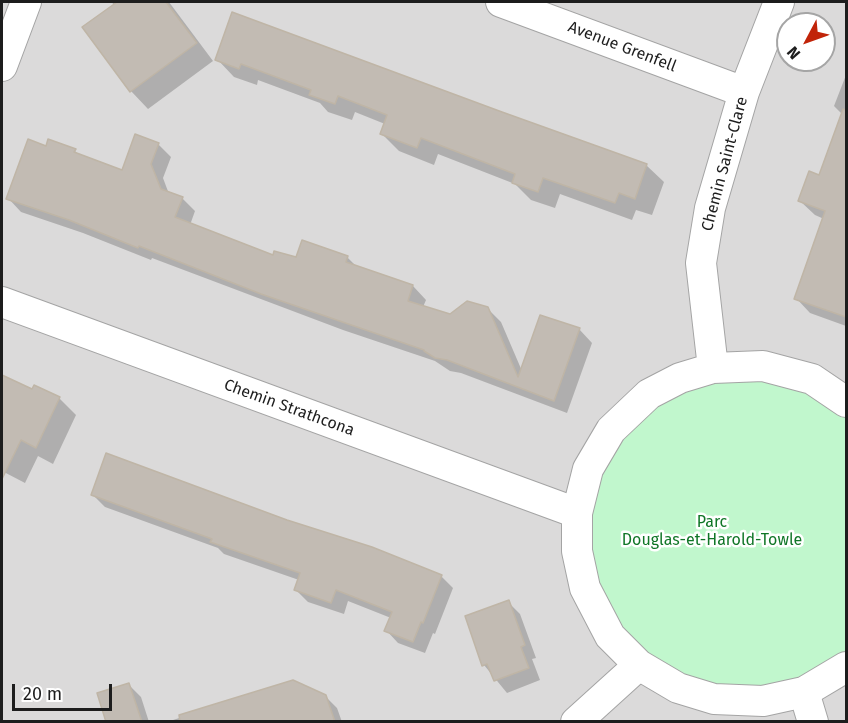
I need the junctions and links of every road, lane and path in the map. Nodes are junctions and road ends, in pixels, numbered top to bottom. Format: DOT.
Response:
graph roads {
  1 [pos="26,2"];
  2 [pos="501,2"];
  3 [pos="779,2"];
  4 [pos="2,66"];
  5 [pos="744,92"];
  6 [pos="2,302"];
  7 [pos="713,368"];
  8 [pos="846,402"];
  9 [pos="577,513"];
  10 [pos="639,665"];
  11 [pos="846,667"];
  12 [pos="804,692"];
  13 [pos="576,722"];
  14 [pos="813,722"];
  1 -- 4 [label="street"];
  2 -- 5 [label="street, Avenue Grenfell"];
  3 -- 5 [label="street, Chemin Saint-Clare"];
  5 -- 7 [label="street, Chemin Saint-Clare"];
  6 -- 9 [label="street, Chemin Strathcona"];
  7 -- 8 [label="street"];
  7 -- 9 [label="street"];
  9 -- 10 [label="street"];
  10 -- 12 [label="street"];
  10 -- 13 [label="street"];
  11 -- 12 [label="street"];
  12 -- 14 [label="street"];
}
